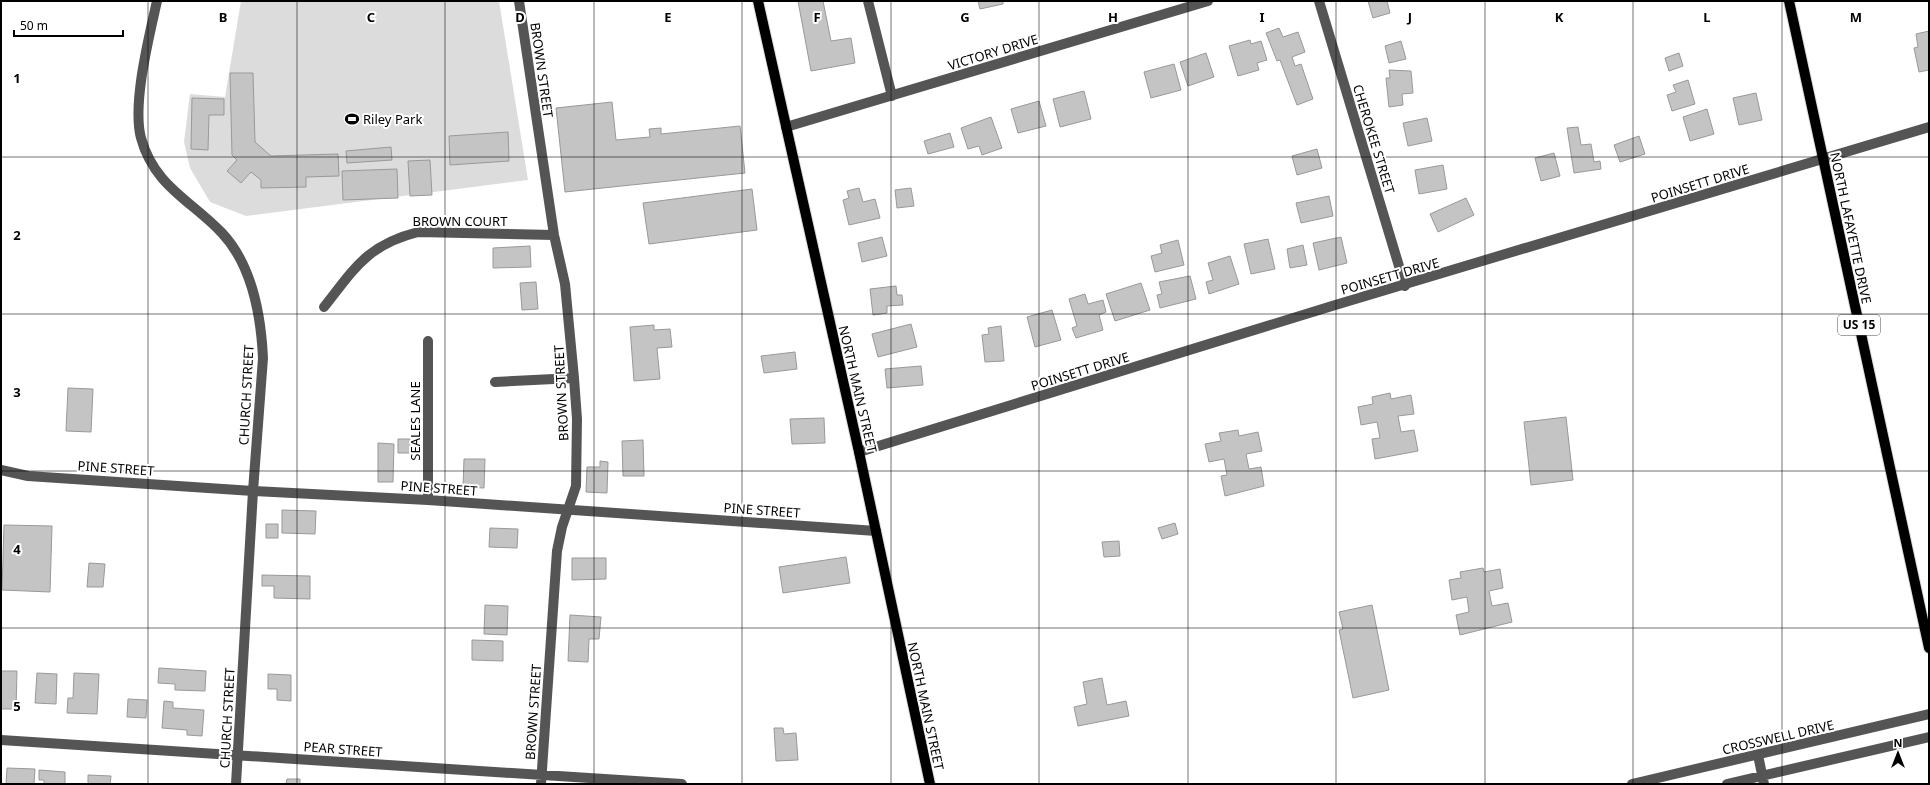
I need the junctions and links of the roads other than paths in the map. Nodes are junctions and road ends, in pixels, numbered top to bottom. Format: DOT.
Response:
graph roads {
  1 [pos="157,1"];
  2 [pos="519,1"];
  3 [pos="758,1"];
  4 [pos="868,1"];
  5 [pos="1208,1"];
  6 [pos="1318,1"];
  7 [pos="1789,1"];
  8 [pos="892,96"];
  9 [pos="786,127"];
  10 [pos="1929,127"];
  11 [pos="1823,159"];
  12 [pos="554,235"];
  13 [pos="1405,286"];
  14 [pos="324,307"];
  15 [pos="428,341"];
  16 [pos="574,378"];
  17 [pos="495,382"];
  18 [pos="859,452"];
  19 [pos="1,470"];
  20 [pos="253,491"];
  21 [pos="428,500"];
  22 [pos="569,510"];
  23 [pos="876,531"];
  24 [pos="1929,648"];
  25 [pos="1929,714"];
  26 [pos="1929,737"];
  27 [pos="1,740"];
  28 [pos="1758,755"];
  29 [pos="238,756"];
  30 [pos="541,779"];
  31 [pos="1763,780"];
  32 [pos="236,784"];
  33 [pos="682,784"];
  34 [pos="930,784"];
  35 [pos="1632,784"];
  36 [pos="1728,784"];
  1 -- 20 [label="street, CHURCH STREET"];
  2 -- 12 [label="street, BROWN STREET"];
  3 -- 9 [label="main road, NORTH MAIN STREET"];
  4 -- 8 [label="street"];
  5 -- 8 [label="street, VICTORY DRIVE"];
  6 -- 13 [label="street, CHEROKEE STREET"];
  7 -- 11 [label="main road, NORTH LAFAYETTE DRIVE / US 15"];
  8 -- 9 [label="street, VICTORY DRIVE"];
  9 -- 18 [label="main road, NORTH MAIN STREET"];
  10 -- 11 [label="street, POINSETT DRIVE"];
  11 -- 13 [label="street, POINSETT DRIVE"];
  11 -- 24 [label="main road, NORTH LAFAYETTE DRIVE / US 15"];
  12 -- 14 [label="street, BROWN COURT"];
  12 -- 16 [label="street, BROWN STREET"];
  13 -- 18 [label="street, POINSETT DRIVE"];
  15 -- 21 [label="street, SEALES LANE"];
  16 -- 17 [label="street"];
  16 -- 22 [label="street, BROWN STREET"];
  18 -- 23 [label="main road, NORTH MAIN STREET"];
  19 -- 20 [label="street, PINE STREET"];
  20 -- 21 [label="street, PINE STREET"];
  20 -- 29 [label="street, CHURCH STREET"];
  21 -- 22 [label="street, PINE STREET"];
  22 -- 23 [label="street, PINE STREET"];
  22 -- 30 [label="street, BROWN STREET"];
  23 -- 34 [label="main road, NORTH MAIN STREET"];
  25 -- 28 [label="street, CROSSWELL DRIVE"];
  26 -- 31 [label="street"];
  27 -- 29 [label="street, PEAR STREET"];
  28 -- 31 [label="street"];
  28 -- 35 [label="street, CROSSWELL DRIVE"];
  29 -- 30 [label="street, PEAR STREET"];
  29 -- 32 [label="street, CHURCH STREET"];
  30 -- 33 [label="street, PEAR STREET"];
  31 -- 36 [label="street"];
}
